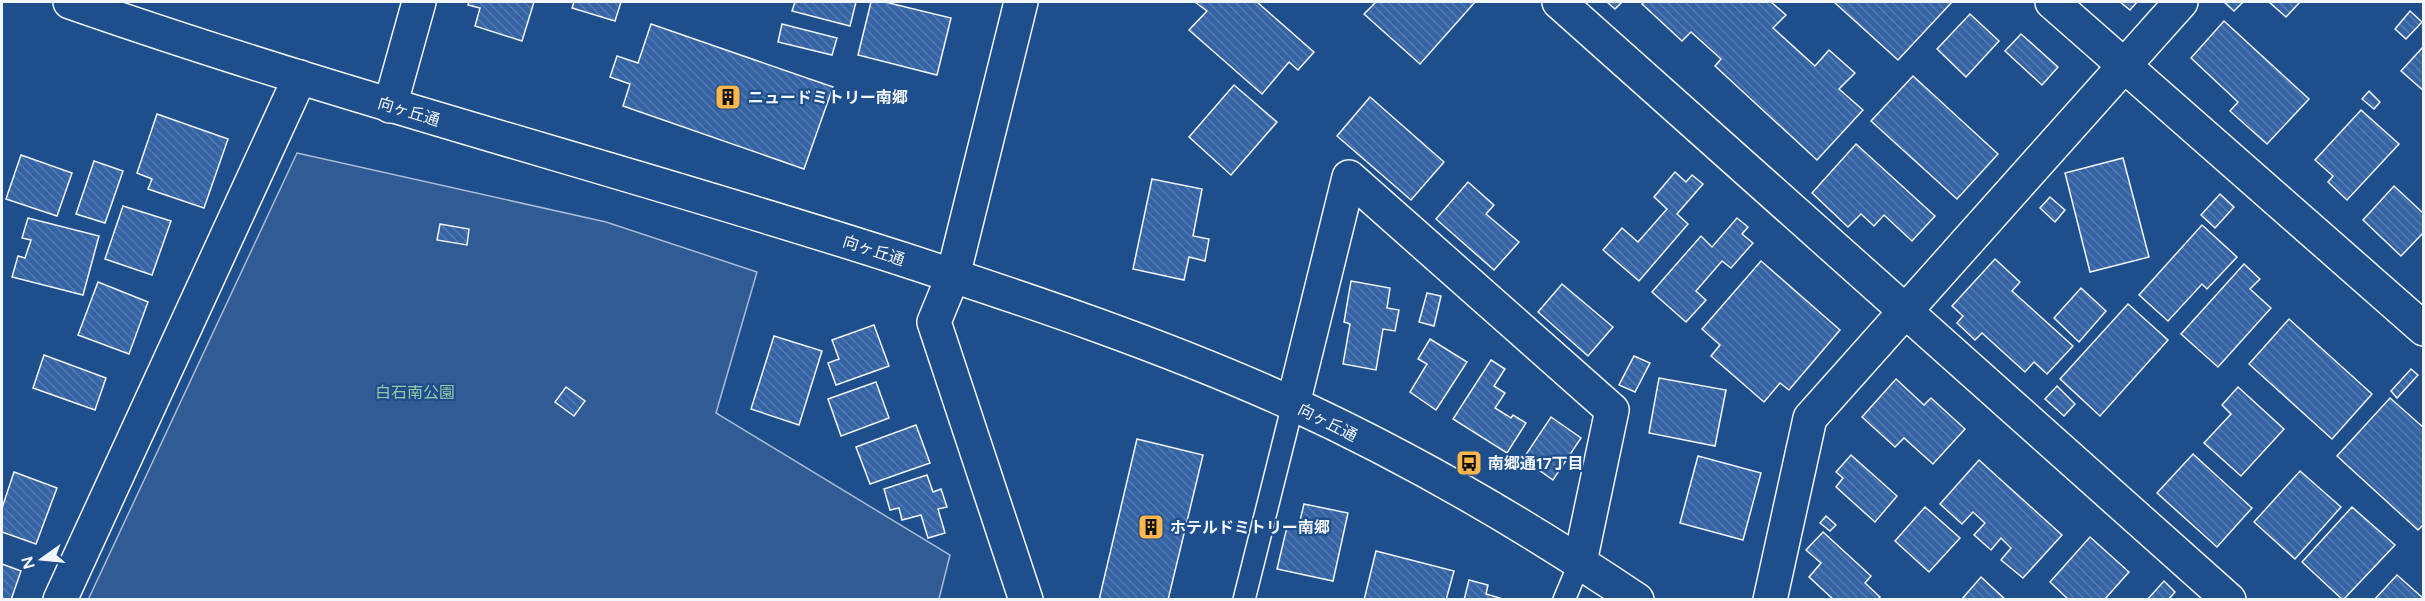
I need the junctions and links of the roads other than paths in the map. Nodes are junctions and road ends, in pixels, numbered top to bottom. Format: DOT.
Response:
graph roads {
  1 [pos="70,2"];
  2 [pos="419,2"];
  3 [pos="1021,2"];
  4 [pos="1559,2"];
  5 [pos="2052,2"];
  6 [pos="2181,2"];
  7 [pos="2125,65"];
  8 [pos="300,77"];
  9 [pos="390,106"];
  10 [pos="953,276"];
  11 [pos="1907,311"];
  12 [pos="2424,328"];
  13 [pos="1293,404"];
  14 [pos="1580,562"];
  15 [pos="60,600"];
  16 [pos="1026,600"];
  17 [pos="1244,600"];
  18 [pos="1564,600"];
  19 [pos="1637,600"];
  20 [pos="1770,600"];
  21 [pos="2229,600"];
  1 -- 8 [label="street, 向ヶ丘通"];
  2 -- 9 [label="street"];
  3 -- 10 [label="street"];
  4 -- 11 [label="street"];
  5 -- 7 [label="street"];
  6 -- 7 [label="street"];
  7 -- 11 [label="street"];
  7 -- 12 [label="street"];
  8 -- 9 [label="street, 向ヶ丘通"];
  8 -- 15 [label="street"];
  9 -- 10 [label="street, 向ヶ丘通"];
  10 -- 13 [label="street, 向ヶ丘通"];
  10 -- 16 [label="street"];
  11 -- 20 [label="street"];
  11 -- 21 [label="street"];
  13 -- 14 [label="street, 向ヶ丘通"];
  13 -- 14 [label="street"];
  13 -- 17 [label="lane"];
  14 -- 18 [label="lane"];
  14 -- 19 [label="street, 向ヶ丘通"];
}
